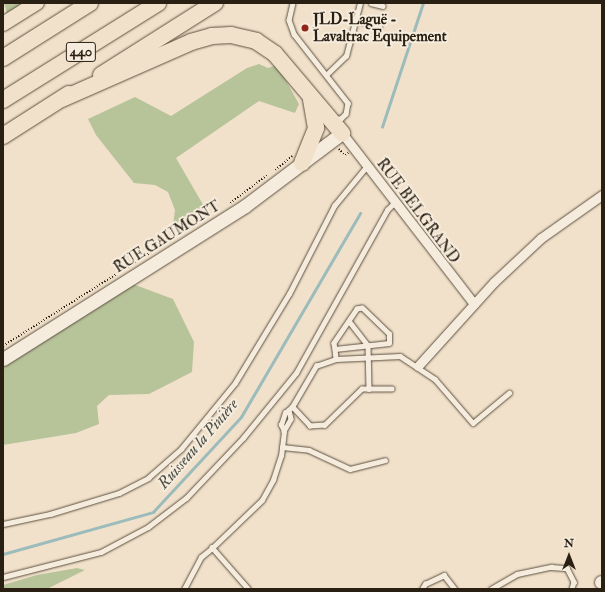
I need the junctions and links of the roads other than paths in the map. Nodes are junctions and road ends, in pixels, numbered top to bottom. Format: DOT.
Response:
graph roads {
  1 [pos="36,3"];
  2 [pos="90,3"];
  3 [pos="158,3"];
  4 [pos="215,3"];
  5 [pos="293,3"];
  6 [pos="360,3"];
  7 [pos="371,3"];
  8 [pos="383,6"];
  9 [pos="356,20"];
  10 [pos="3,24"];
  11 [pos="380,26"];
  12 [pos="3,58"];
  13 [pos="326,75"];
  14 [pos="311,98"];
  15 [pos="62,99"];
  16 [pos="3,100"];
  17 [pos="338,124"];
  18 [pos="3,136"];
  19 [pos="298,159"];
  20 [pos="367,166"];
  21 [pos="602,196"];
  22 [pos="394,203"];
  23 [pos="474,304"];
  24 [pos="349,320"];
  25 [pos="368,345"];
  26 [pos="335,349"];
  27 [pos="368,358"];
  28 [pos="3,359"];
  29 [pos="336,359"];
  30 [pos="418,366"];
  31 [pos="370,389"];
  32 [pos="392,389"];
  33 [pos="509,393"];
  34 [pos="291,408"];
  35 [pos="282,447"];
  36 [pos="385,460"];
  37 [pos="3,524"];
  38 [pos="212,548"];
  39 [pos="3,577"];
  40 [pos="184,589"];
  41 [pos="248,589"];
  42 [pos="422,589"];
  43 [pos="455,589"];
  44 [pos="491,589"];
  45 [pos="572,589"];
  1 -- 10 [label="main road"];
  2 -- 12 [label="highway, 440"];
  3 -- 16 [label="highway, 440"];
  4 -- 15 [label="highway"];
  5 -- 13 [label="lane"];
  6 -- 9 [label="lane"];
  7 -- 8 [label="lane"];
  9 -- 11 [label="lane"];
  9 -- 13 [label="lane"];
  13 -- 17 [label="lane"];
  14 -- 15 [label="highway"];
  14 -- 17 [label="highway"];
  14 -- 19 [label="highway"];
  15 -- 18 [label="highway"];
  17 -- 19 [label="street, RUE GAUMONT"];
  17 -- 20 [label="street, RUE BELGRAND"];
  19 -- 28 [label="street, RUE GAUMONT"];
  20 -- 22 [label="street, RUE BELGRAND"];
  20 -- 37 [label="lane"];
  21 -- 23 [label="street"];
  22 -- 23 [label="street, RUE BELGRAND"];
  22 -- 39 [label="lane"];
  23 -- 30 [label="street"];
  24 -- 25 [label="lane"];
  24 -- 25 [label="lane"];
  24 -- 26 [label="lane"];
  25 -- 26 [label="lane"];
  25 -- 27 [label="lane"];
  26 -- 29 [label="lane"];
  27 -- 29 [label="lane"];
  27 -- 30 [label="lane"];
  27 -- 31 [label="lane"];
  29 -- 34 [label="lane"];
  30 -- 33 [label="lane"];
  31 -- 32 [label="lane"];
  31 -- 34 [label="lane"];
  34 -- 35 [label="lane"];
  35 -- 36 [label="lane"];
  35 -- 38 [label="lane"];
  38 -- 40 [label="lane"];
  38 -- 41 [label="lane"];
  42 -- 43 [label="lane"];
  44 -- 45 [label="lane"];
}
